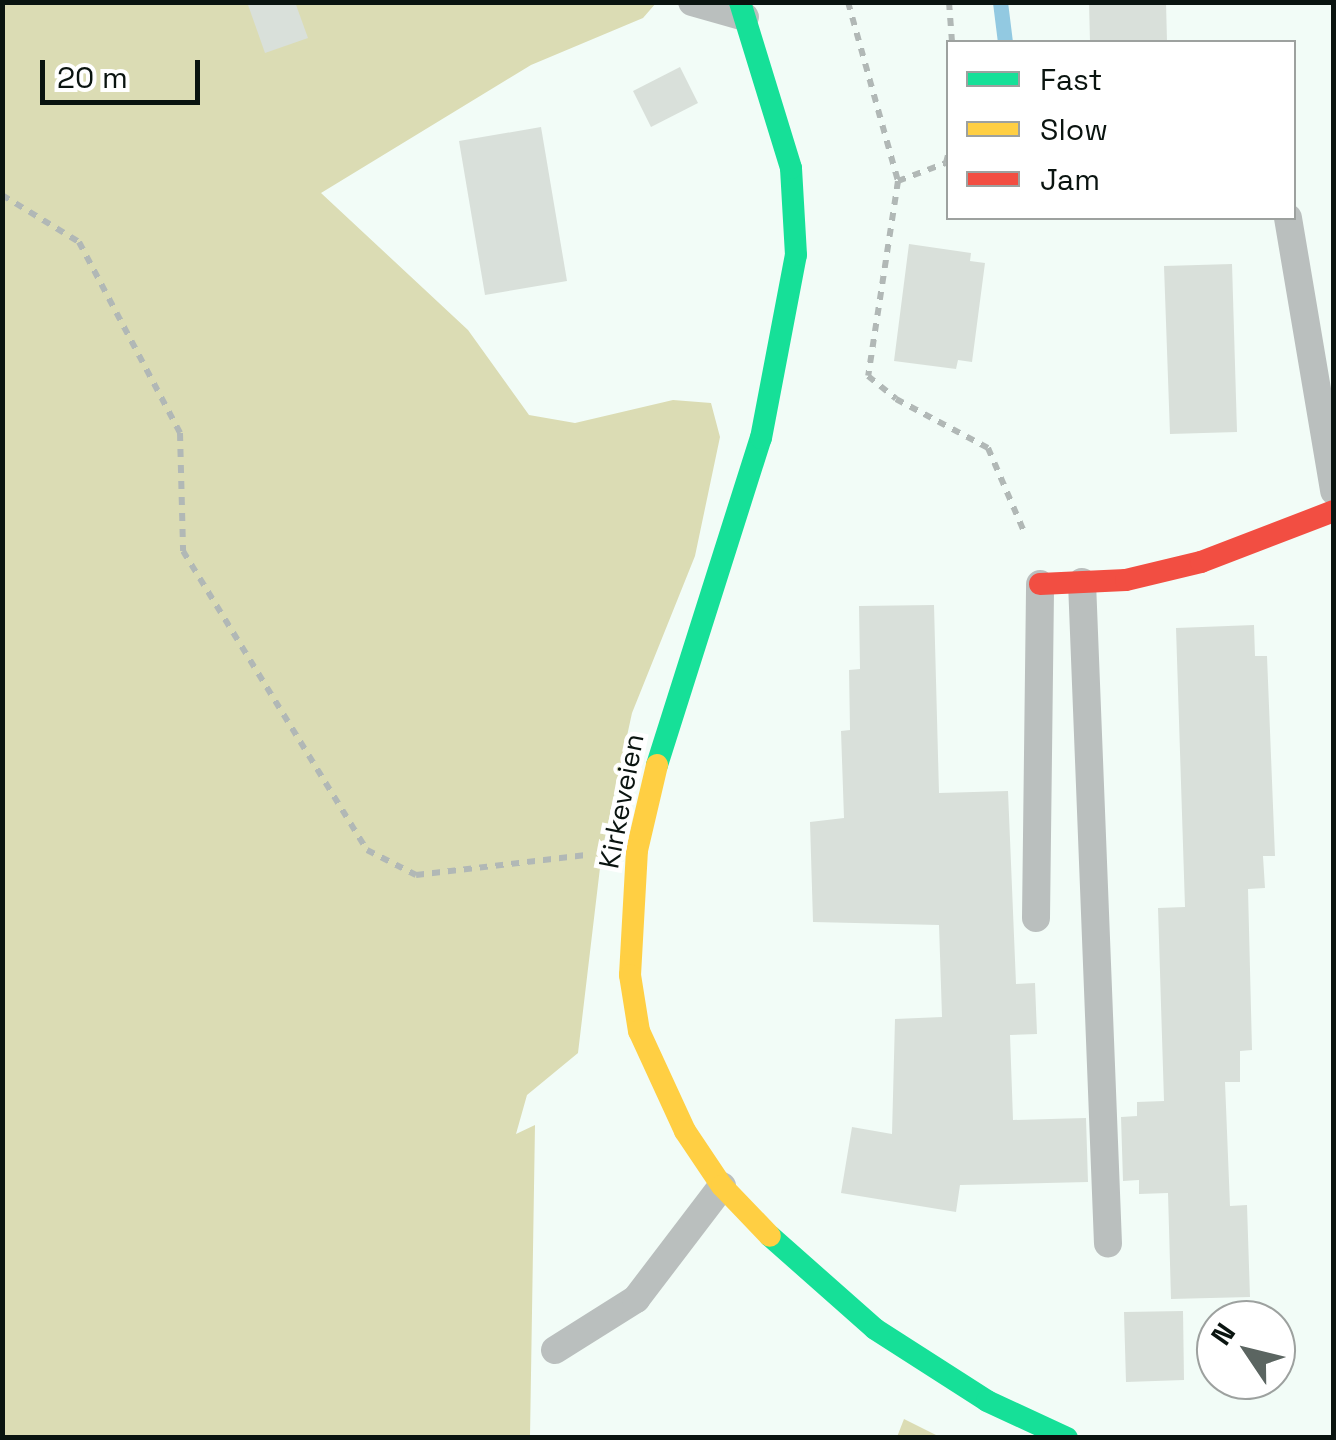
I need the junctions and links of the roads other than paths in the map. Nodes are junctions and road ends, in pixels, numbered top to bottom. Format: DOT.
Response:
graph roads {
  1 [pos="692,2"];
  2 [pos="742,10"];
  3 [pos="1288,220"];
  4 [pos="1334,491"];
  5 [pos="1334,511"];
  6 [pos="1082,582"];
  7 [pos="1040,584"];
  8 [pos="1036,918"];
  9 [pos="722,1186"];
  10 [pos="1108,1243"];
  11 [pos="555,1350"];
  12 [pos="1067,1438"];
  1 -- 2 [label="lane"];
  2 -- 9 [label="main road, Kirkeveien"];
  3 -- 4 [label="lane"];
  5 -- 6 [label="main road"];
  6 -- 7 [label="main road"];
  6 -- 10 [label="lane"];
  7 -- 8 [label="lane"];
  9 -- 11 [label="lane"];
  9 -- 12 [label="main road, Kirkeveien"];
}
